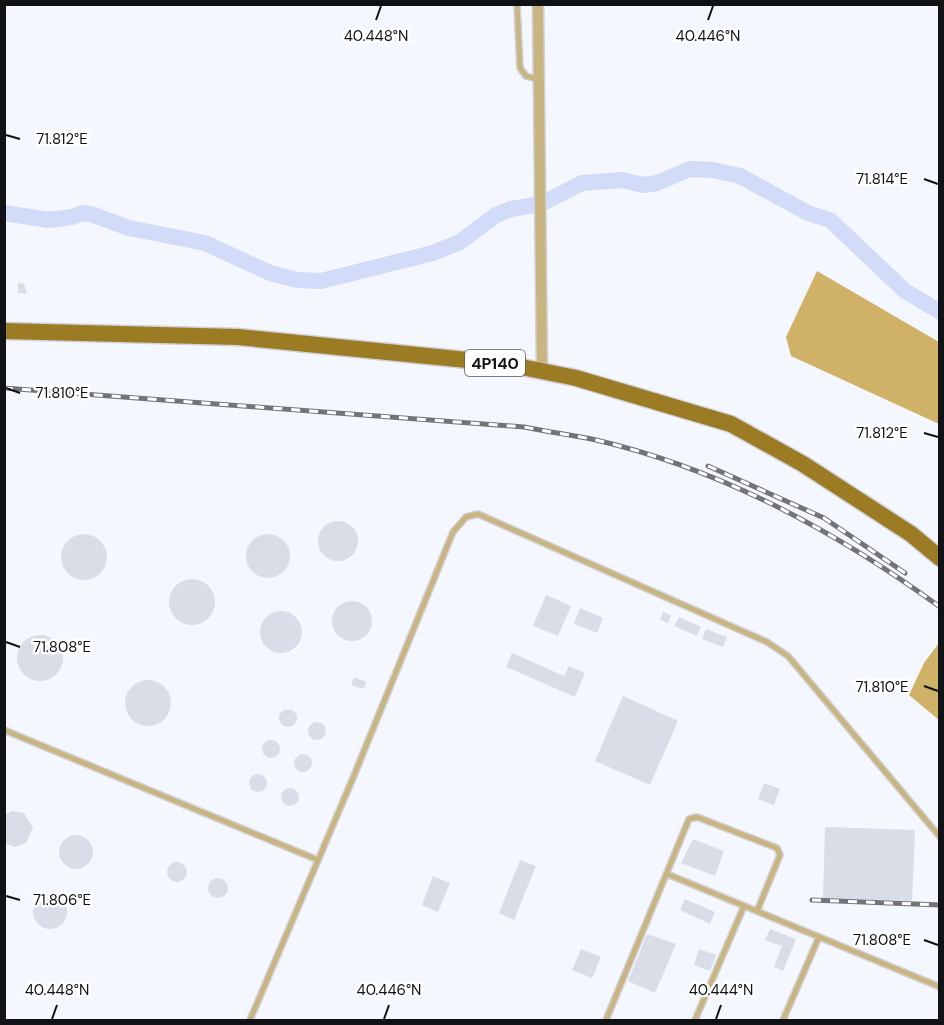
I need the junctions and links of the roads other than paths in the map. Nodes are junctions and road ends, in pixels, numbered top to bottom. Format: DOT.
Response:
graph roads {
  1 [pos="517,4"];
  2 [pos="538,4"];
  3 [pos="540,80"];
  4 [pos="4,331"];
  5 [pos="542,371"];
  6 [pos="939,558"];
  7 [pos="4,730"];
  8 [pos="939,837"];
  9 [pos="318,860"];
  10 [pos="666,874"];
  11 [pos="744,906"];
  12 [pos="757,911"];
  13 [pos="819,937"];
  14 [pos="939,987"];
  15 [pos="250,1020"];
  16 [pos="606,1020"];
  17 [pos="695,1020"];
  18 [pos="783,1020"];
  1 -- 3 [label="lane"];
  2 -- 3 [label="street"];
  3 -- 5 [label="street"];
  4 -- 5 [label="main road, 4P140"];
  5 -- 6 [label="main road, 4P140"];
  7 -- 9 [label="lane"];
  8 -- 9 [label="lane"];
  9 -- 15 [label="lane"];
  10 -- 11 [label="lane"];
  10 -- 12 [label="lane"];
  10 -- 16 [label="lane"];
  11 -- 12 [label="lane"];
  11 -- 17 [label="lane"];
  12 -- 13 [label="lane"];
  13 -- 14 [label="lane"];
  13 -- 18 [label="lane"];
}
